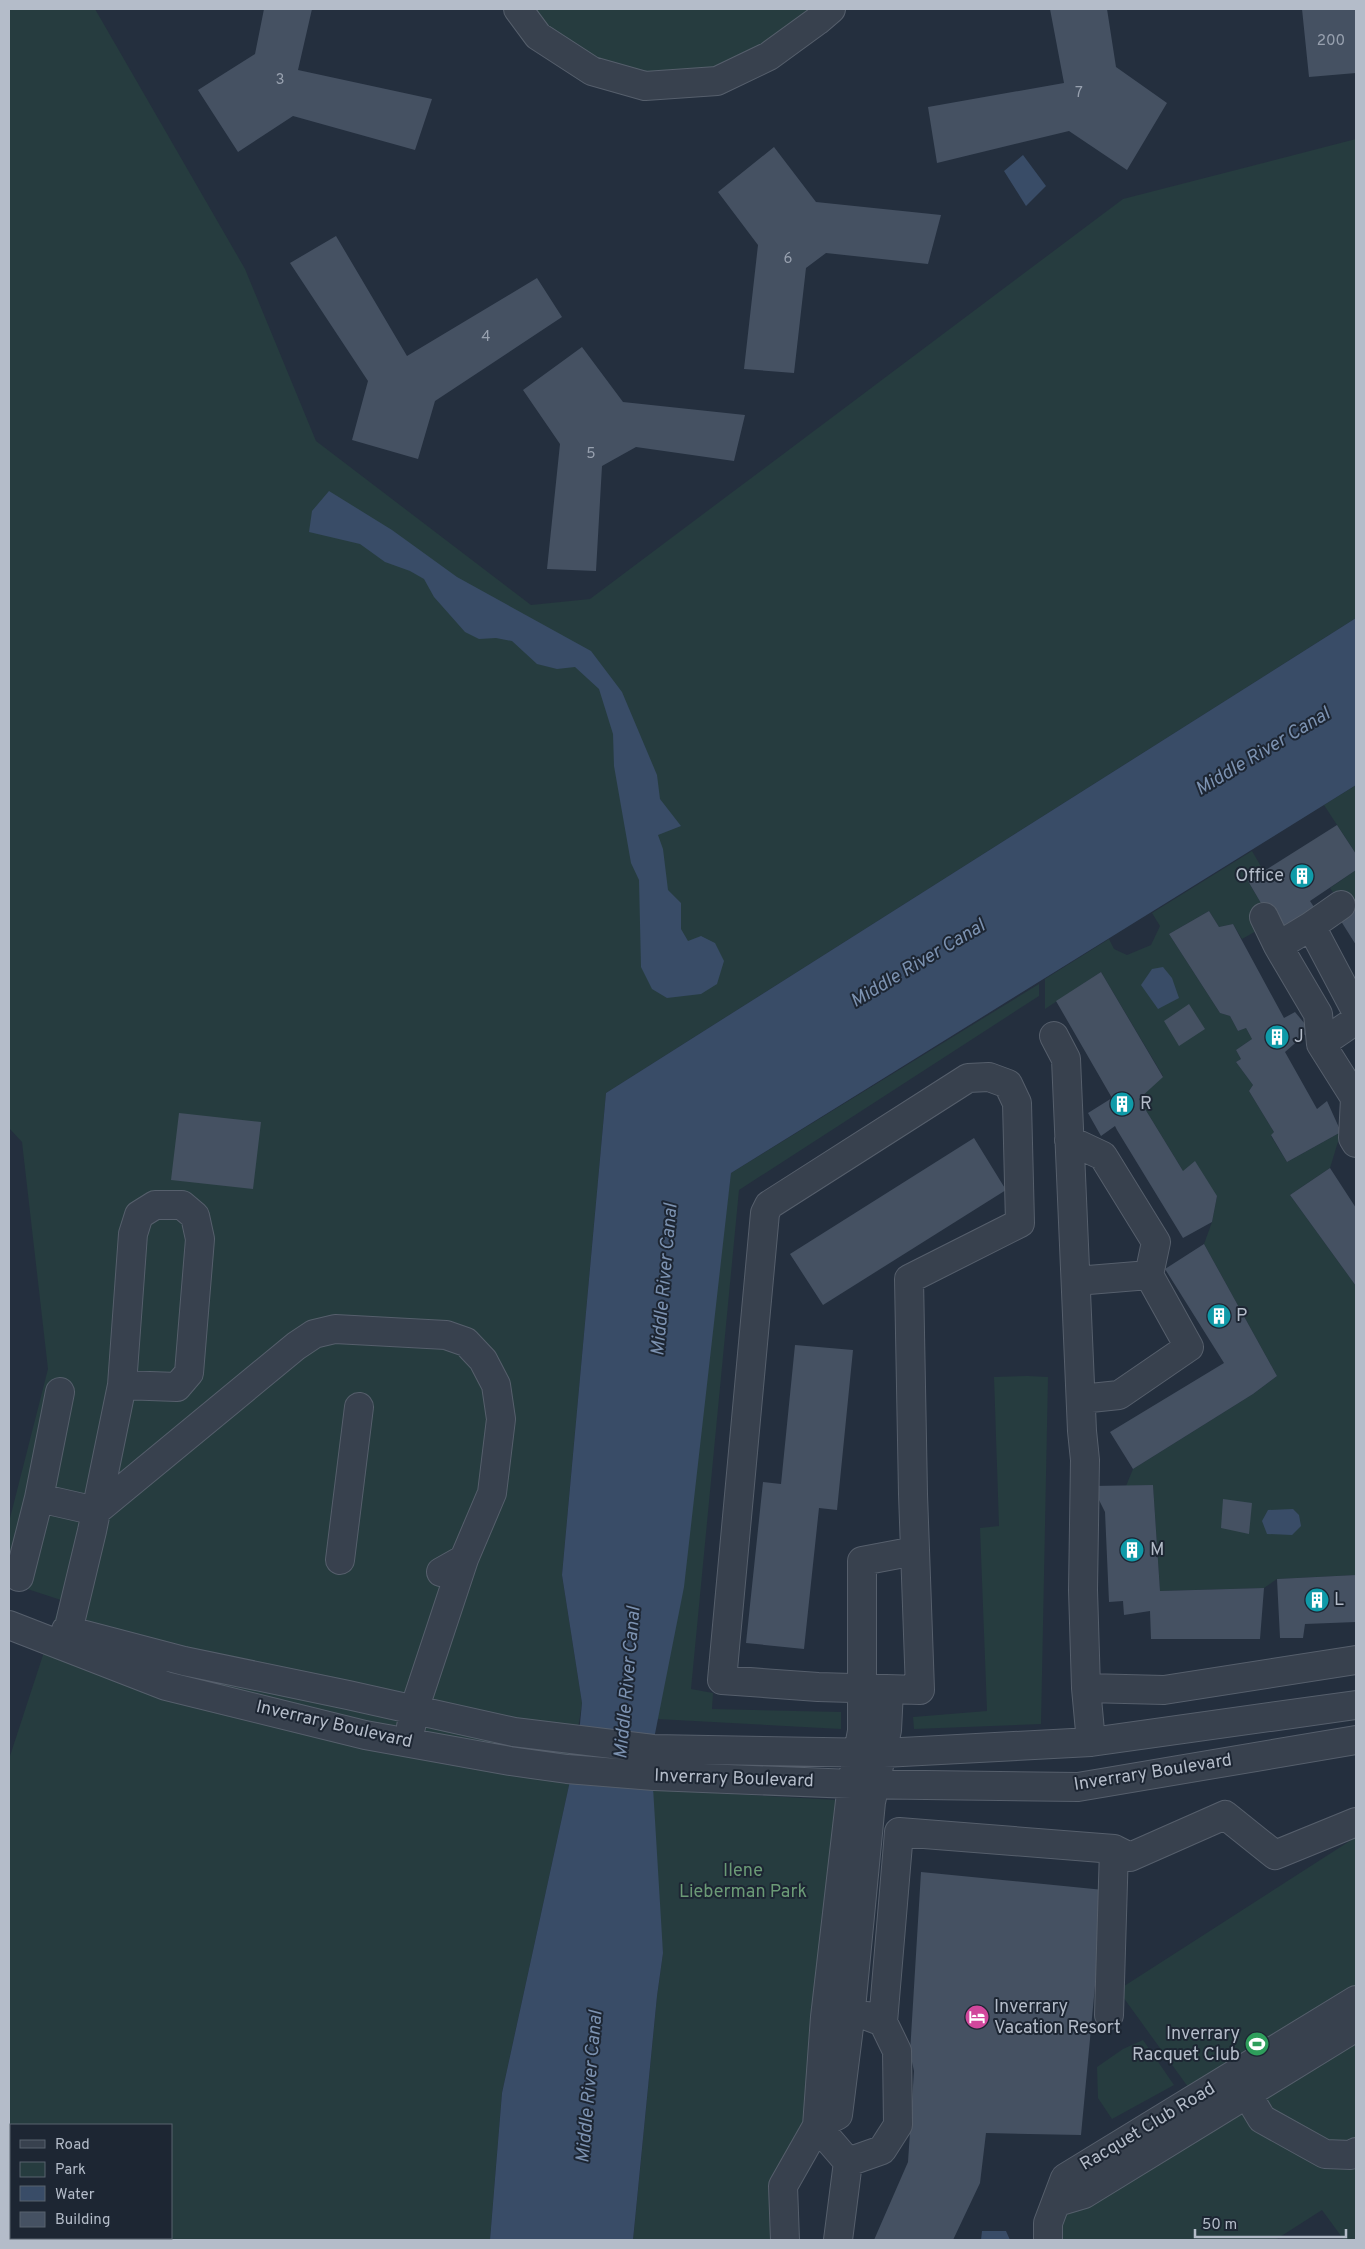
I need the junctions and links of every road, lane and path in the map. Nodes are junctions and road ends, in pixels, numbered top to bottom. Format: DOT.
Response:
graph roads {
  1 [pos="518,9"];
  2 [pos="830,9"];
  3 [pos="1341,904"];
  4 [pos="1264,917"];
  5 [pos="1311,926"];
  6 [pos="1278,946"];
  7 [pos="1356,1011"];
  8 [pos="1356,1020"];
  9 [pos="1054,1036"];
  10 [pos="1321,1044"];
  11 [pos="1070,1140"];
  12 [pos="1356,1143"];
  13 [pos="1149,1275"];
  14 [pos="1076,1281"];
  15 [pos="122,1385"];
  16 [pos="60,1392"];
  17 [pos="1080,1399"];
  18 [pos="359,1407"];
  19 [pos="39,1498"];
  20 [pos="96,1511"];
  21 [pos="915,1551"];
  22 [pos="340,1560"];
  23 [pos="19,1577"];
  24 [pos="9,1609"];
  25 [pos="9,1625"];
  26 [pos="68,1631"];
  27 [pos="1356,1660"];
  28 [pos="1086,1688"];
  29 [pos="862,1689"];
  30 [pos="889,1691"];
  31 [pos="1356,1705"];
  32 [pos="414,1710"];
  33 [pos="1356,1740"];
  34 [pos="408,1742"];
  35 [pos="1091,1742"];
  36 [pos="871,1753"];
  37 [pos="864,1784"];
  38 [pos="1356,1822"];
  39 [pos="858,1826"];
  40 [pos="899,1832"];
  41 [pos="1114,1849"];
  42 [pos="1356,2000"];
  43 [pos="839,2008"];
  44 [pos="1109,2015"];
  45 [pos="883,2022"];
  46 [pos="1345,2025"];
  47 [pos="1248,2094"];
  48 [pos="1178,2123"];
  49 [pos="816,2126"];
  50 [pos="1356,2152"];
  51 [pos="848,2162"];
  52 [pos="785,2240"];
  53 [pos="838,2240"];
  54 [pos="1048,2240"];
  1 -- 2 [label="street"];
  3 -- 5 [label="street"];
  4 -- 6 [label="street"];
  5 -- 6 [label="street"];
  5 -- 7 [label="street"];
  6 -- 10 [label="street"];
  8 -- 10 [label="street"];
  9 -- 11 [label="street"];
  10 -- 12 [label="street"];
  11 -- 13 [label="street"];
  11 -- 14 [label="street"];
  13 -- 14 [label="street"];
  13 -- 17 [label="street"];
  14 -- 17 [label="street"];
  15 -- 15 [label="street"];
  15 -- 20 [label="street"];
  16 -- 19 [label="street"];
  17 -- 28 [label="street"];
  18 -- 22 [label="street"];
  19 -- 20 [label="street"];
  19 -- 23 [label="street"];
  20 -- 26 [label="street"];
  20 -- 32 [label="street"];
  21 -- 29 [label="street"];
  21 -- 29 [label="street"];
  21 -- 30 [label="street"];
  24 -- 26 [label="street, Inverrary Boulevard"];
  25 -- 34 [label="street, Inverrary Boulevard"];
  26 -- 32 [label="street, Inverrary Boulevard"];
  27 -- 28 [label="street"];
  28 -- 35 [label="street"];
  29 -- 30 [label="street"];
  29 -- 36 [label="street"];
  30 -- 36 [label="street"];
  31 -- 35 [label="street, Inverrary Boulevard"];
  32 -- 34 [label="street"];
  32 -- 36 [label="street, Inverrary Boulevard"];
  33 -- 37 [label="street, Inverrary Boulevard"];
  34 -- 37 [label="street, Inverrary Boulevard"];
  35 -- 36 [label="street, Inverrary Boulevard"];
  36 -- 37 [label="street"];
  37 -- 39 [label="street"];
  38 -- 41 [label="street"];
  39 -- 40 [label="street"];
  39 -- 43 [label="street"];
  40 -- 41 [label="street"];
  40 -- 45 [label="street"];
  41 -- 44 [label="street"];
  42 -- 46 [label="street, Racquet Club Road"];
  43 -- 45 [label="street"];
  43 -- 49 [label="street"];
  45 -- 51 [label="street"];
  46 -- 47 [label="street, Racquet Club Road"];
  46 -- 48 [label="street, Racquet Club Road"];
  47 -- 48 [label="street, Racquet Club Road"];
  47 -- 50 [label="street"];
  48 -- 54 [label="street, Racquet Club Road"];
  49 -- 51 [label="street"];
  49 -- 52 [label="street"];
  51 -- 53 [label="street"];
}
